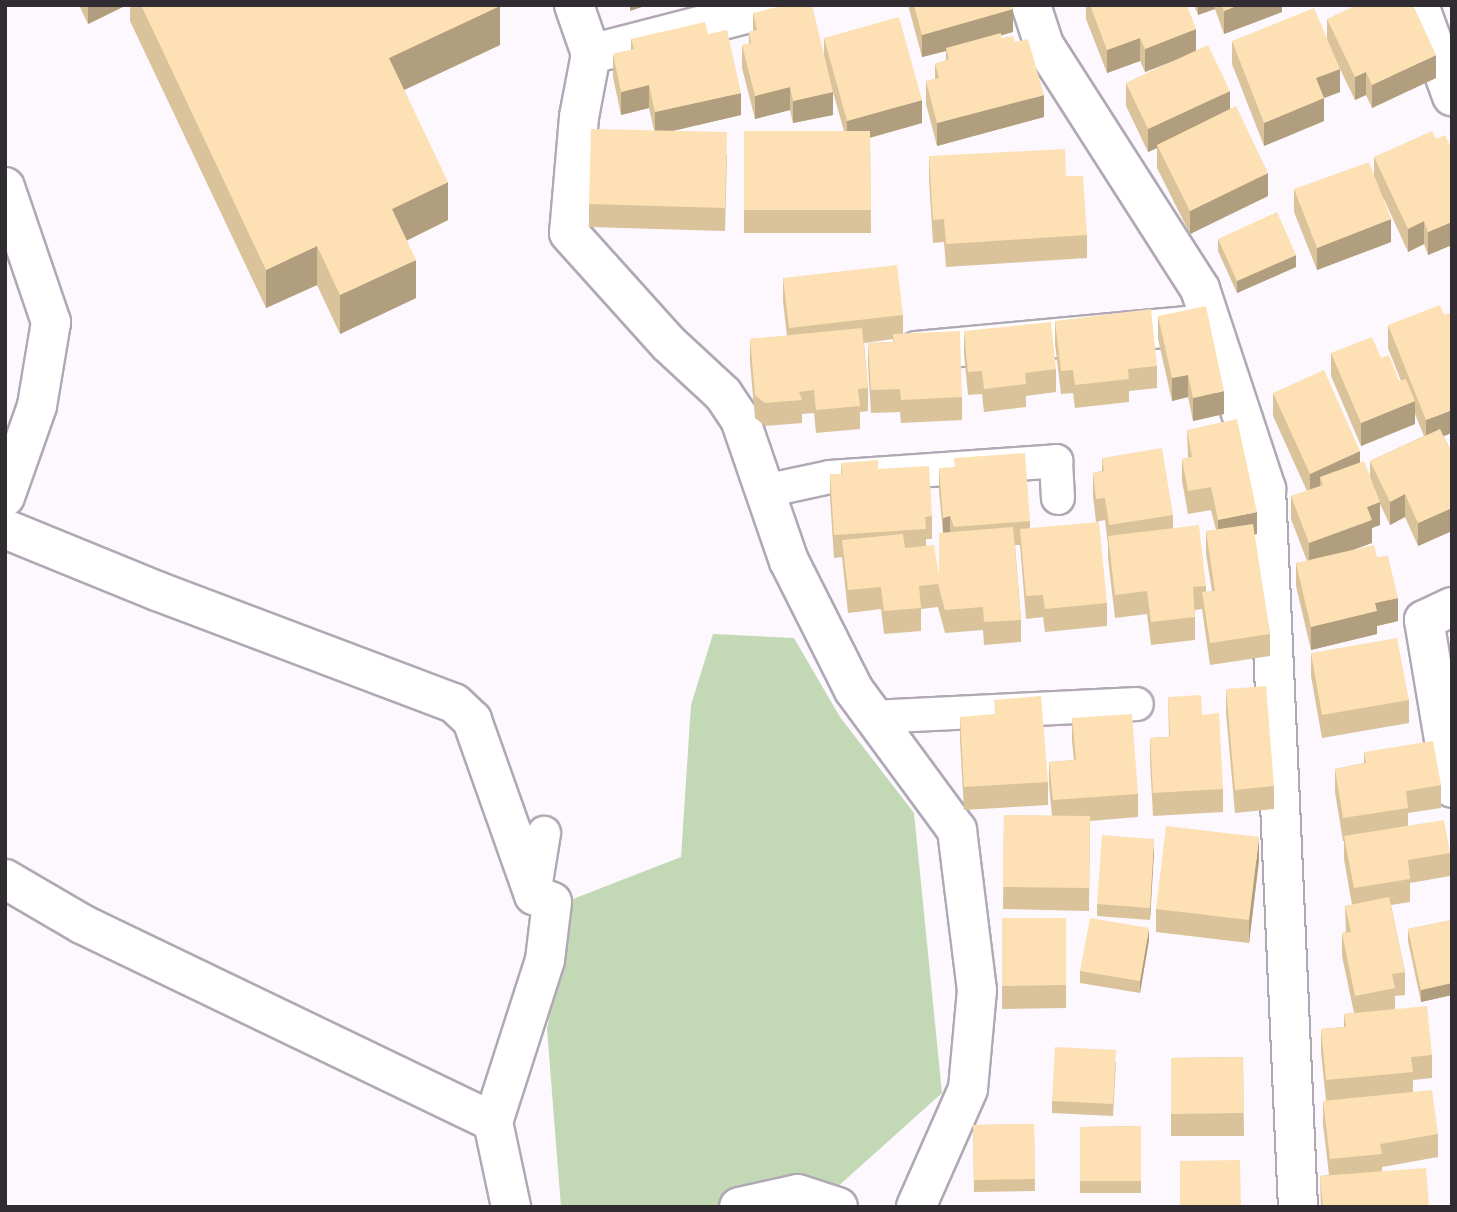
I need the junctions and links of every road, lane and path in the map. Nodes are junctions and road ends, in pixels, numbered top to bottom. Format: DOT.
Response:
graph roads {
  1 [pos="574,5"];
  2 [pos="780,5"];
  3 [pos="1031,5"];
  4 [pos="1419,5"];
  5 [pos="591,54"];
  6 [pos="1452,96"];
  7 [pos="5,187"];
  8 [pos="1212,324"];
  9 [pos="917,351"];
  10 [pos="765,491"];
  11 [pos="5,497"];
  12 [pos="1058,498"];
  13 [pos="5,529"];
  14 [pos="1452,607"];
  15 [pos="1137,704"];
  16 [pos="873,717"];
  17 [pos="1452,788"];
  18 [pos="544,833"];
  19 [pos="5,879"];
  20 [pos="534,895"];
  21 [pos="493,1122"];
  22 [pos="511,1207"];
  23 [pos="739,1207"];
  24 [pos="838,1207"];
  25 [pos="916,1207"];
  26 [pos="1298,1207"];
  1 -- 5 [label="street"];
  2 -- 5 [label="street"];
  3 -- 8 [label="street"];
  4 -- 6 [label="street"];
  5 -- 10 [label="street"];
  7 -- 11 [label="street"];
  8 -- 9 [label="street"];
  8 -- 26 [label="street"];
  10 -- 12 [label="lane"];
  10 -- 16 [label="street"];
  13 -- 20 [label="street"];
  14 -- 17 [label="street"];
  15 -- 16 [label="lane"];
  16 -- 25 [label="street"];
  18 -- 20 [label="lane"];
  19 -- 21 [label="street"];
  20 -- 21 [label="street"];
  21 -- 22 [label="street"];
  23 -- 24 [label="street"];
}
